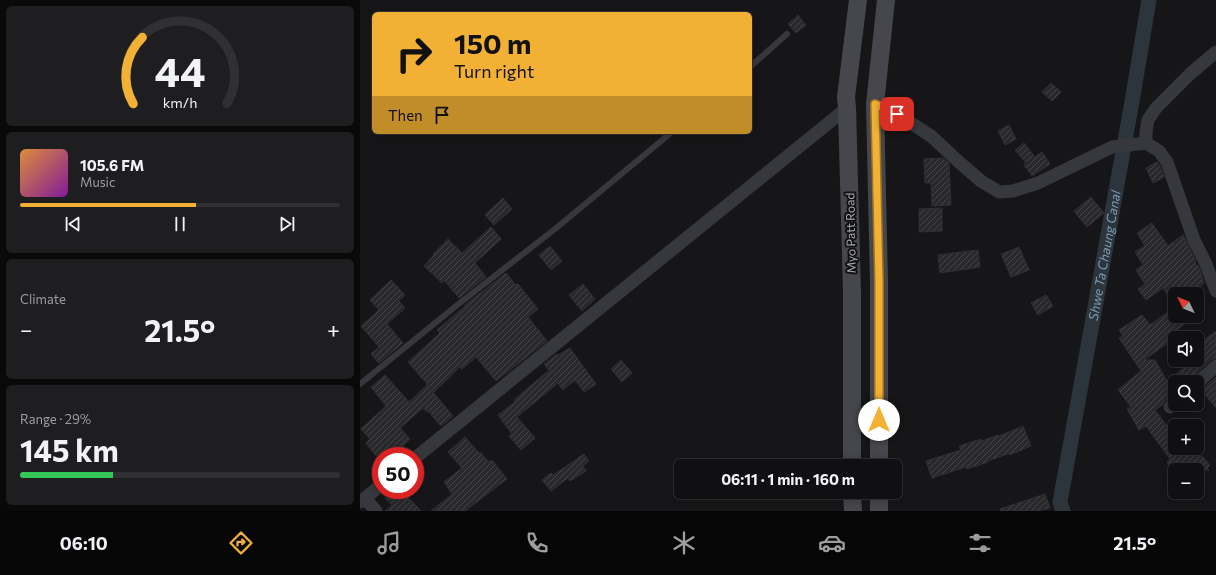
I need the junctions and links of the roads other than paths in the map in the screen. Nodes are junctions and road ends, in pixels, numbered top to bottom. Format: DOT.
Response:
graph roads {
  1 [pos="858,0"];
  2 [pos="886,0"];
  3 [pos="787,34"];
  4 [pos="1216,52"];
  5 [pos="752,65"];
  6 [pos="875,104"];
  7 [pos="847,108"];
  8 [pos="670,134"];
  9 [pos="1146,143"];
  10 [pos="1216,291"];
  11 [pos="1216,366"];
  12 [pos="1204,377"];
  13 [pos="360,384"];
  14 [pos="424,451"];
  15 [pos="852,459"];
  16 [pos="879,459"];
  17 [pos="372,492"];
  18 [pos="852,499"];
  19 [pos="879,499"];
  20 [pos="363,500"];
  21 [pos="376,511"];
  22 [pos="853,511"];
  23 [pos="879,511"];
  1 -- 7 [label="main road, Myo Patt Road"];
  2 -- 6 [label="main road"];
  3 -- 5 [label="lane"];
  4 -- 9 [label="street"];
  6 -- 9 [label="street"];
  6 -- 16 [label="main road"];
  7 -- 14 [label="street"];
  7 -- 15 [label="main road, Myo Patt Road"];
  8 -- 13 [label="lane"];
  9 -- 10 [label="street"];
  11 -- 12 [label="street"];
  17 -- 20 [label="street"];
  18 -- 22 [label="main road"];
  19 -- 23 [label="main road"];
  20 -- 21 [label="street"];
}
